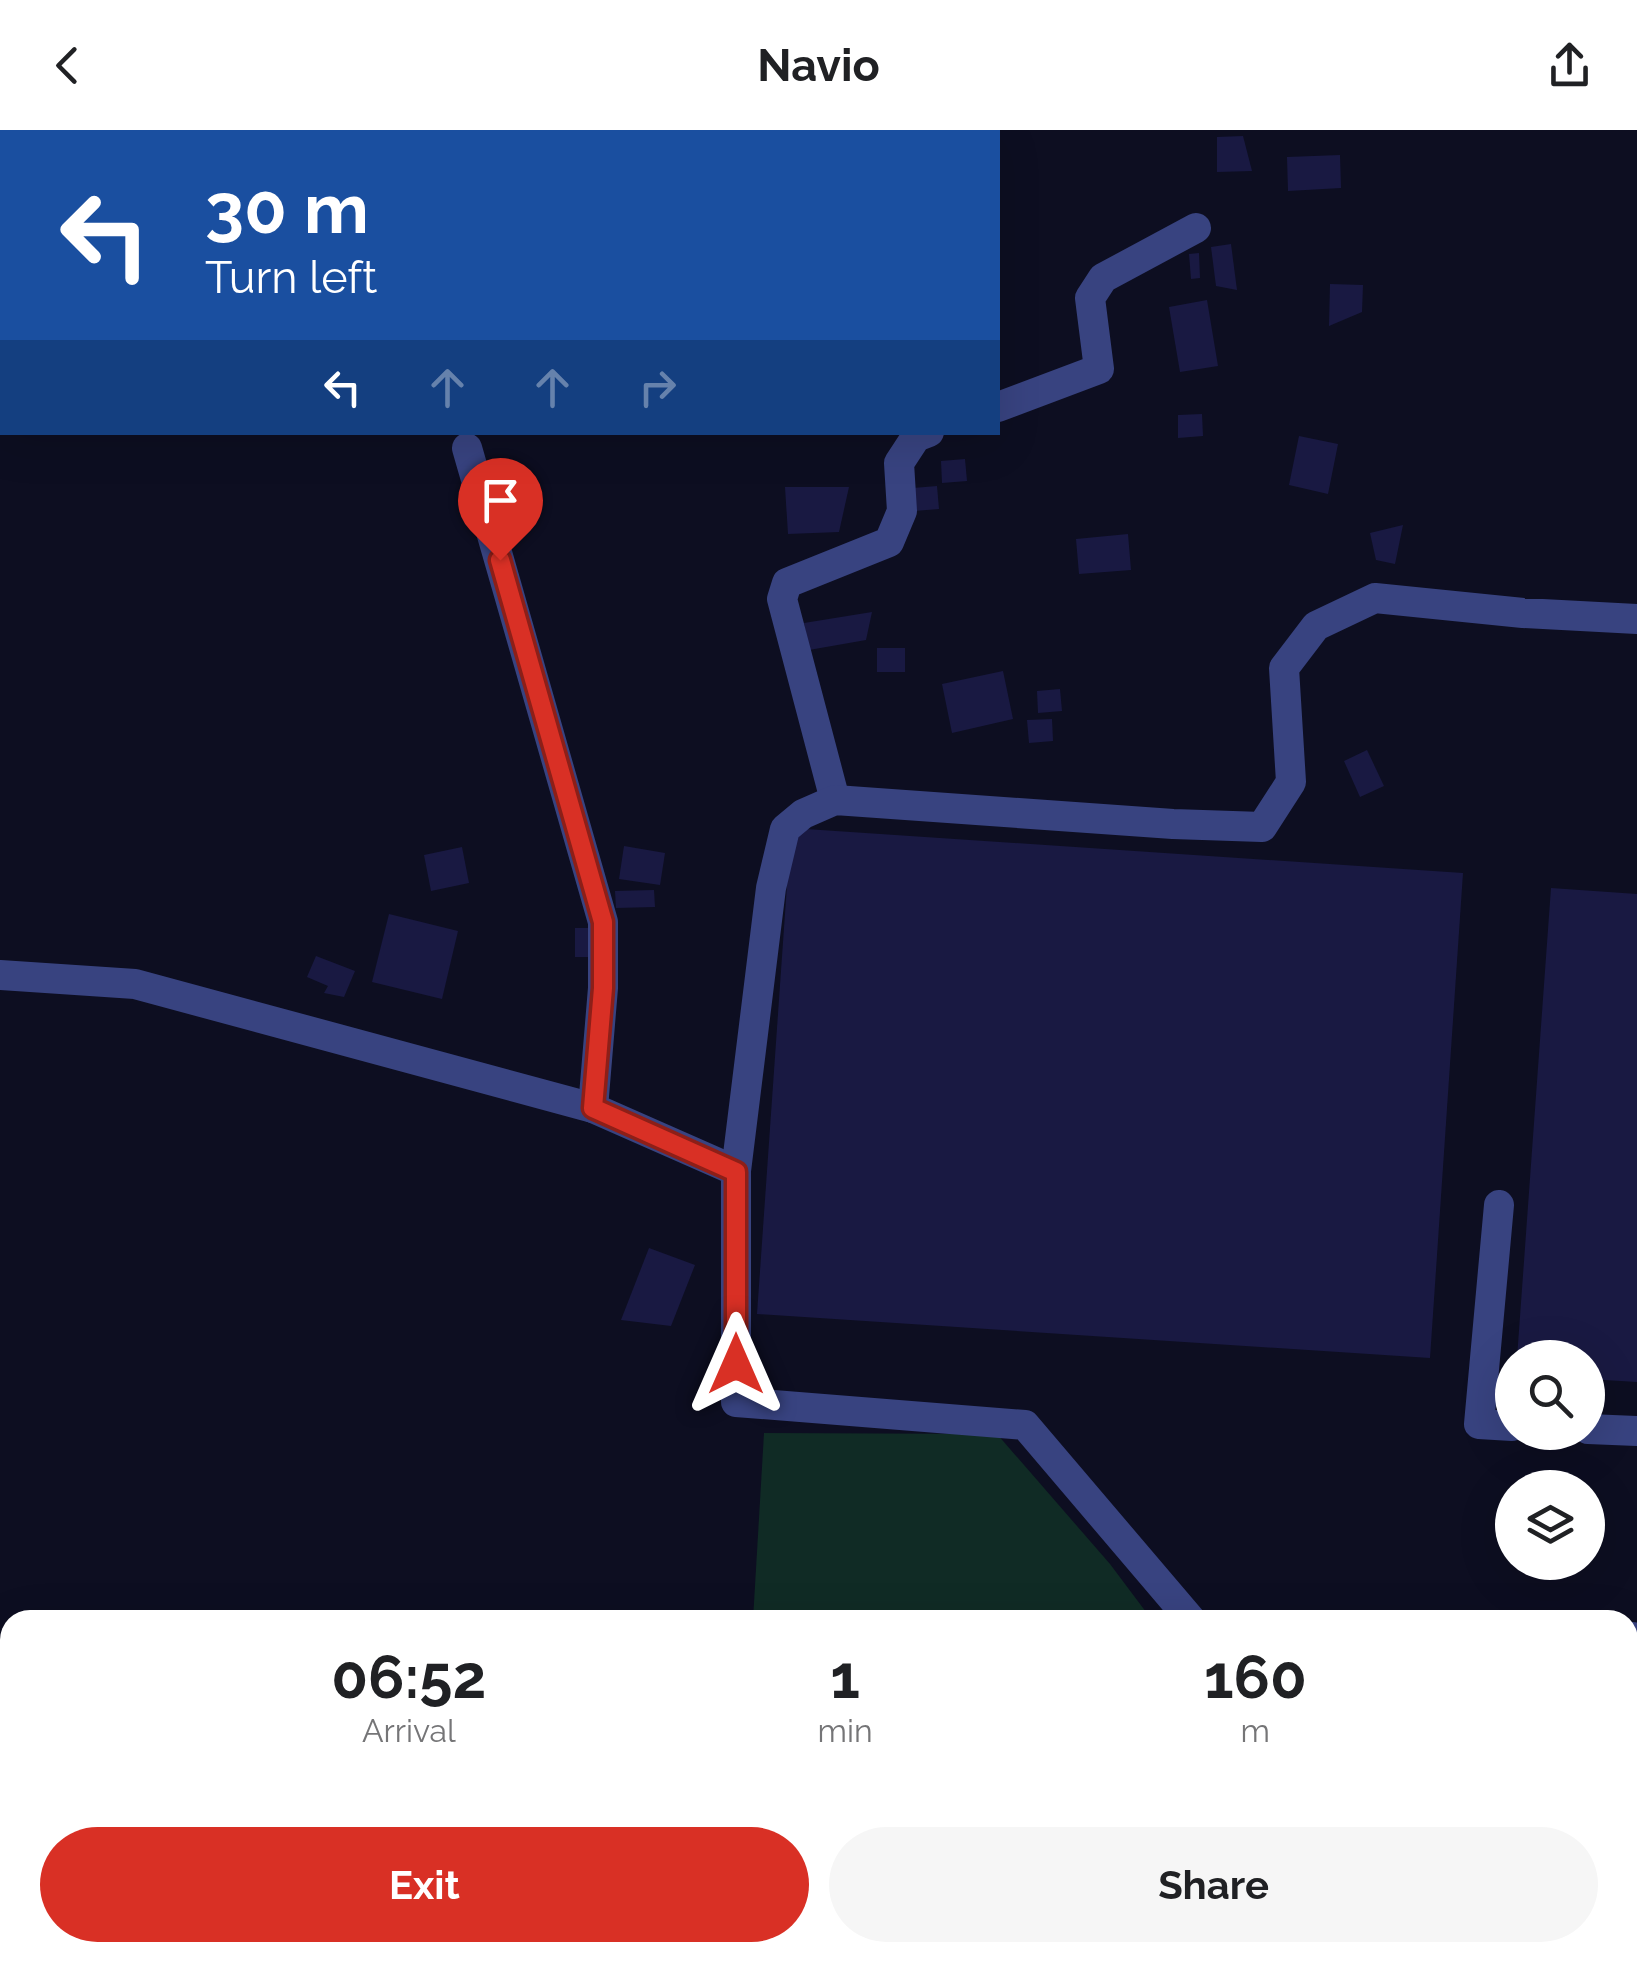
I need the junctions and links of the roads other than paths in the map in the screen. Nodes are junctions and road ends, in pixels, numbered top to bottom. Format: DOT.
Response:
graph roads {
  1 [pos="1196,228"];
  2 [pos="1000,406"];
  3 [pos="921,435"];
  4 [pos="467,448"];
  5 [pos="1637,619"];
  6 [pos="835,800"];
  7 [pos="0,974"];
  8 [pos="593,1108"];
  9 [pos="736,1172"];
  10 [pos="1499,1206"];
  11 [pos="1495,1425"];
  12 [pos="1605,1430"];
  13 [pos="1637,1431"];
  14 [pos="1182,1610"];
  1 -- 2 [label="street"];
  3 -- 6 [label="street"];
  4 -- 8 [label="street"];
  5 -- 6 [label="street"];
  6 -- 9 [label="street"];
  7 -- 8 [label="street"];
  8 -- 9 [label="street"];
  9 -- 14 [label="street"];
  10 -- 11 [label="street"];
  12 -- 13 [label="street"];
}
